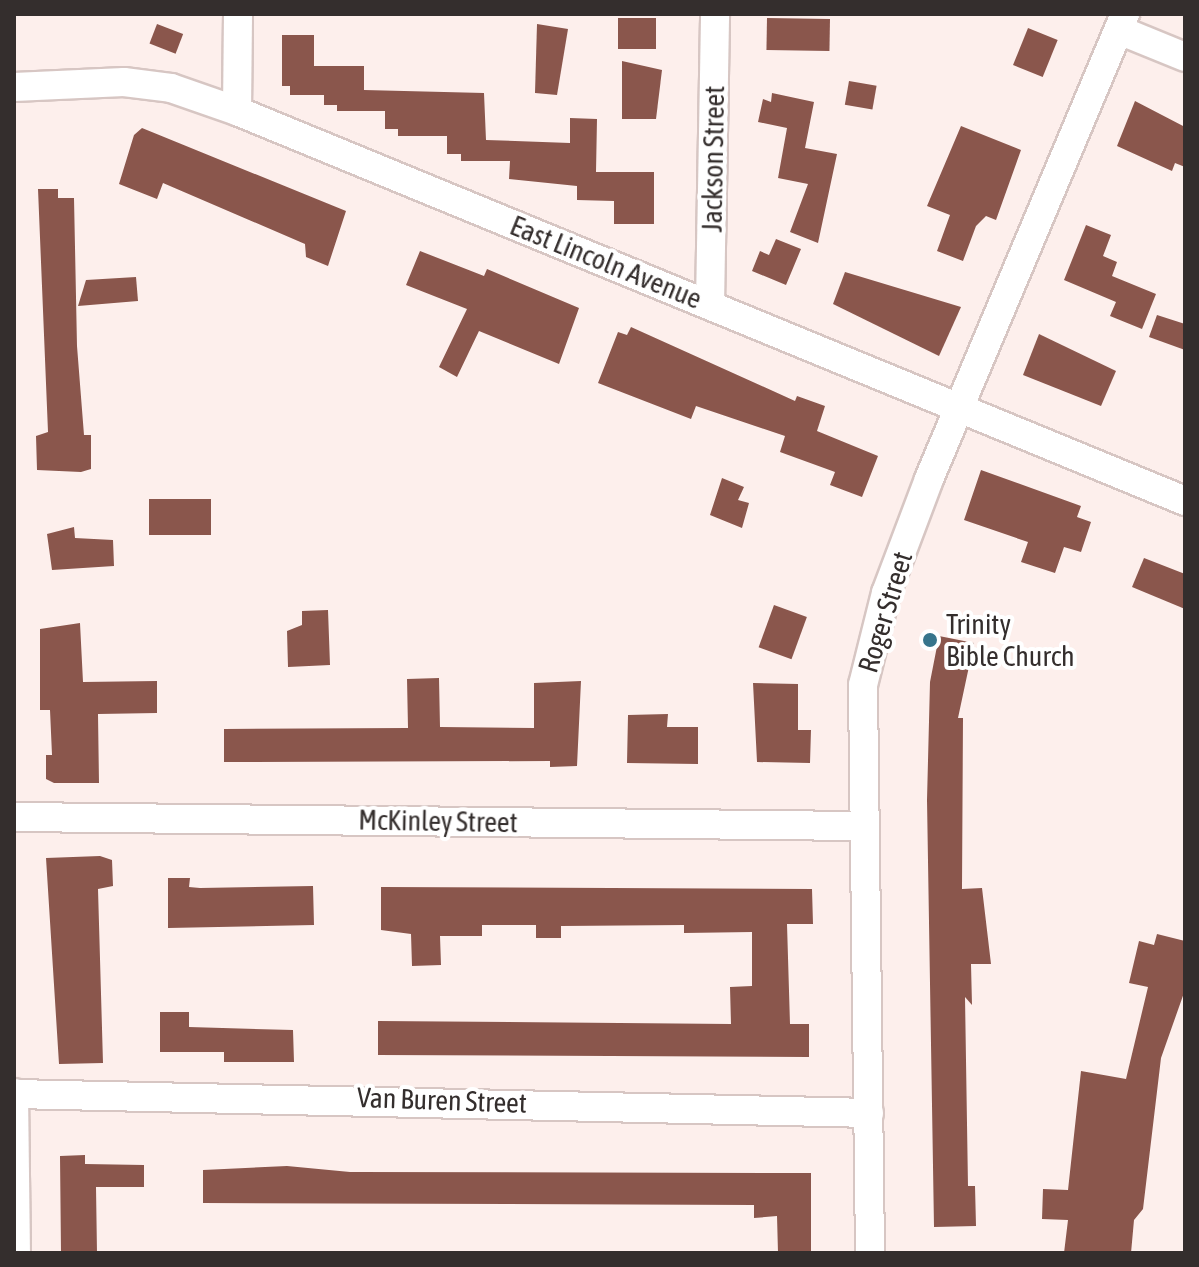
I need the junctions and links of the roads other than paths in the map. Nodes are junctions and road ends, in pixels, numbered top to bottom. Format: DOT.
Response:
graph roads {
  1 [pos="238,14"];
  2 [pos="715,14"];
  3 [pos="1122,22"];
  4 [pos="1185,57"];
  5 [pos="14,87"];
  6 [pos="237,111"];
  7 [pos="710,305"];
  8 [pos="957,411"];
  9 [pos="1185,501"];
  10 [pos="14,817"];
  11 [pos="863,826"];
  12 [pos="14,1093"];
  13 [pos="869,1113"];
  14 [pos="16,1253"];
  15 [pos="870,1253"];
  1 -- 6 [label="street"];
  2 -- 7 [label="street, Jackson Street"];
  3 -- 4 [label="street"];
  3 -- 8 [label="street, Roger Street"];
  5 -- 6 [label="street, East Lincoln Avenue"];
  6 -- 7 [label="street, East Lincoln Avenue"];
  7 -- 8 [label="street, East Lincoln Avenue"];
  8 -- 9 [label="street, East Lincoln Avenue"];
  8 -- 11 [label="street, Roger Street"];
  10 -- 11 [label="street, McKinley Street"];
  11 -- 13 [label="street, Roger Street"];
  12 -- 13 [label="street, Van Buren Street"];
  12 -- 14 [label="street"];
  13 -- 15 [label="street, Roger Street"];
}
